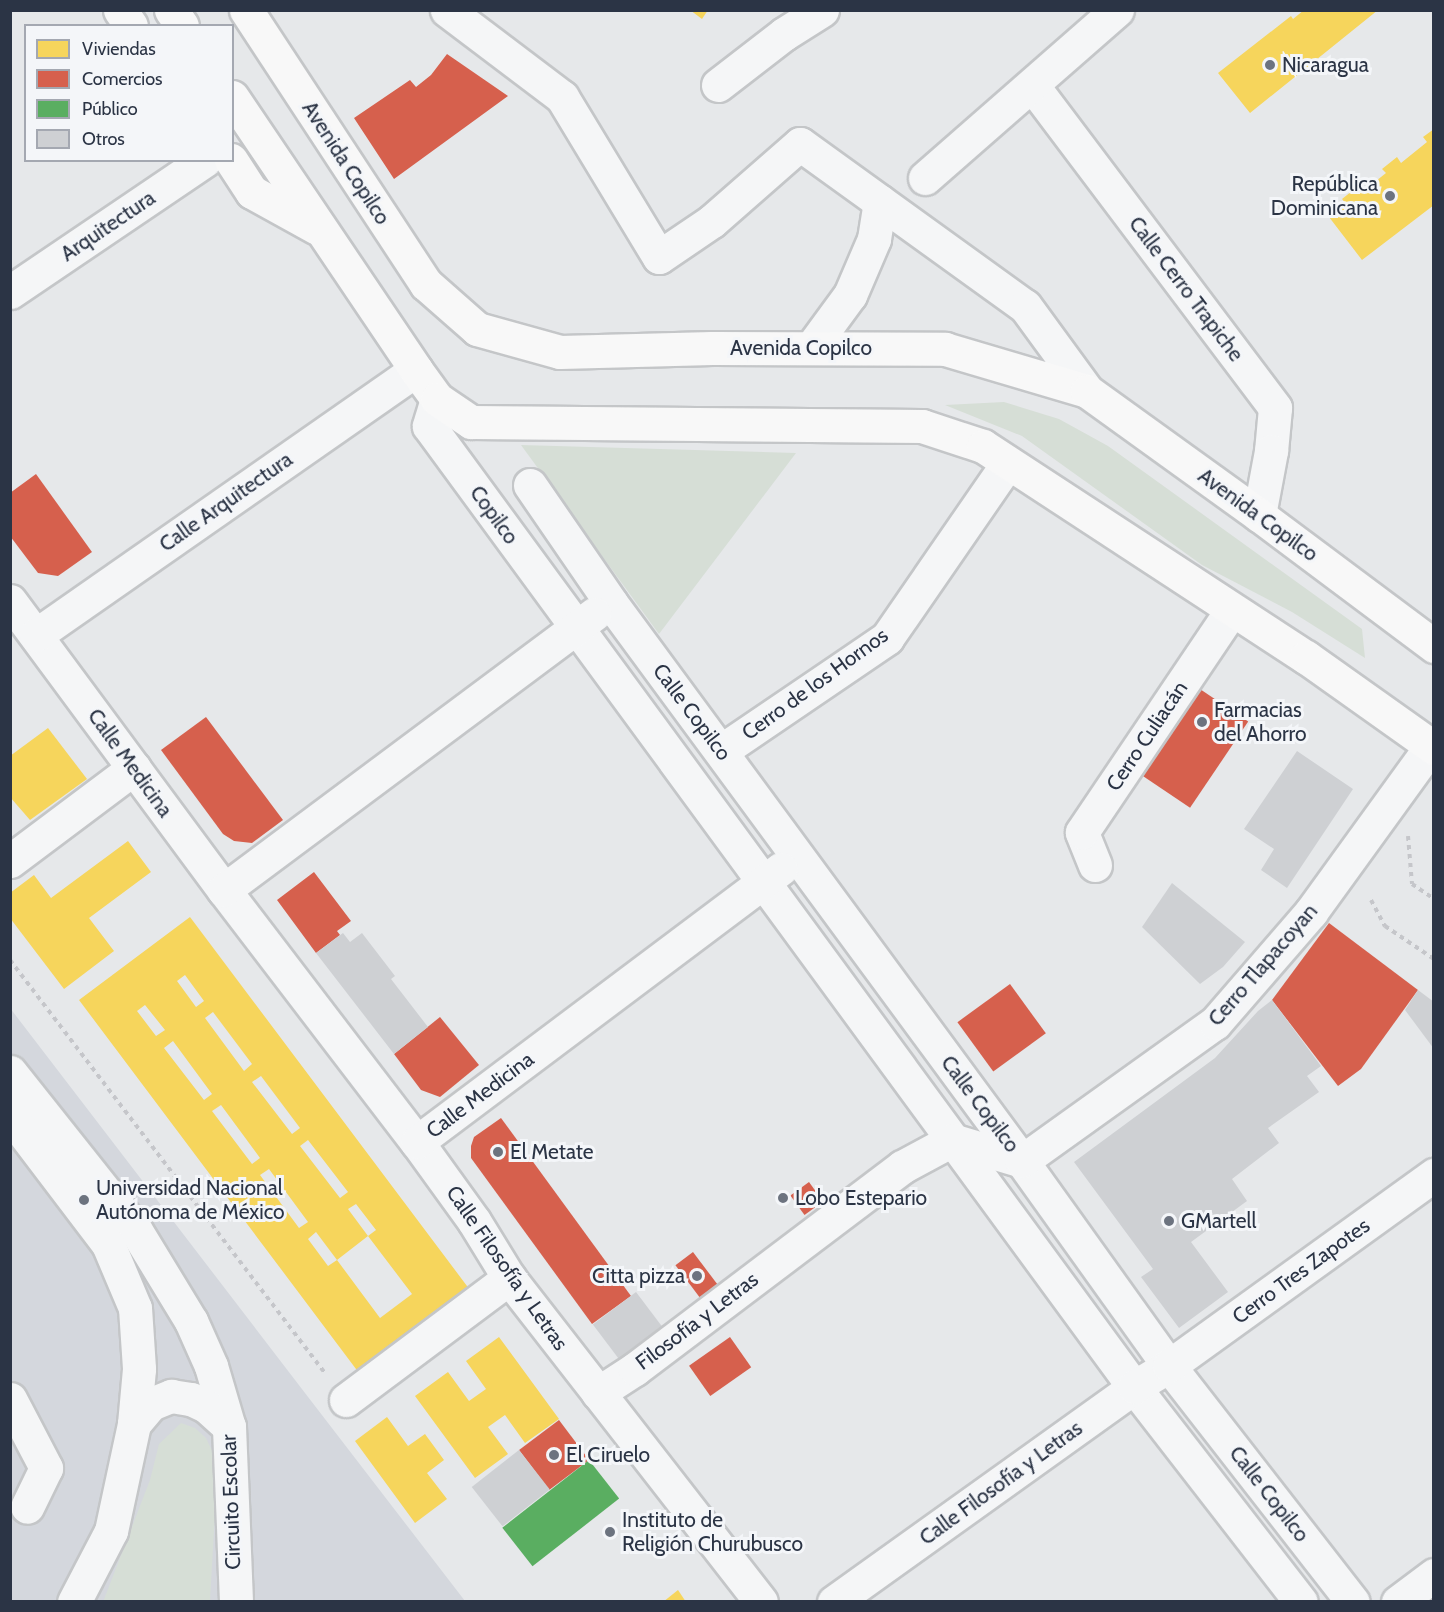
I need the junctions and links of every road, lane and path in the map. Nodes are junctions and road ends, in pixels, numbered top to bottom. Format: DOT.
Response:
graph roads {
  1 [pos="120,10"];
  2 [pos="171,10"];
  3 [pos="246,10"];
  4 [pos="447,10"];
  5 [pos="822,10"];
  6 [pos="1118,10"];
  7 [pos="130,24"];
  8 [pos="181,24"];
  9 [pos="718,85"];
  10 [pos="1032,85"];
  11 [pos="234,100"];
  12 [pos="202,162"];
  13 [pos="232,162"];
  14 [pos="925,178"];
  15 [pos="880,201"];
  16 [pos="318,228"];
  17 [pos="10,292"];
  18 [pos="811,348"];
  19 [pos="416,370"];
  20 [pos="1087,391"];
  21 [pos="437,399"];
  22 [pos="1007,464"];
  23 [pos="530,485"];
  24 [pos="1259,515"];
  25 [pos="10,601"];
  26 [pos="610,603"];
  27 [pos="1232,610"];
  28 [pos="576,626"];
  29 [pos="36,635"];
  30 [pos="1429,648"];
  31 [pos="1433,740"];
  32 [pos="721,751"];
  33 [pos="134,768"];
  34 [pos="1403,784"];
  35 [pos="798,858"];
  36 [pos="10,861"];
  37 [pos="1095,865"];
  38 [pos="763,880"];
  39 [pos="224,890"];
  40 [pos="1434,899"];
  41 [pos="1371,900"];
  42 [pos="1434,959"];
  43 [pos="10,960"];
  44 [pos="10,1072"];
  45 [pos="10,1115"];
  46 [pos="952,1140"];
  47 [pos="417,1142"];
  48 [pos="1022,1161"];
  49 [pos="1434,1175"];
  50 [pos="508,1278"];
  51 [pos="1169,1366"];
  52 [pos="1134,1387"];
  53 [pos="598,1393"];
  54 [pos="10,1399"];
  55 [pos="346,1400"];
  56 [pos="134,1424"];
  57 [pos="229,1427"];
  58 [pos="27,1507"];
  59 [pos="1434,1575"];
  60 [pos="74,1602"];
  61 [pos="236,1602"];
  62 [pos="761,1602"];
  63 [pos="834,1602"];
  64 [pos="1301,1602"];
  65 [pos="1353,1602"];
  66 [pos="1398,1602"];
  1 -- 7 [label="main road"];
  2 -- 8 [label="main road"];
  3 -- 18 [label="main road, Avenida Copilco"];
  4 -- 15 [label="street"];
  5 -- 9 [label="street"];
  6 -- 10 [label="street"];
  10 -- 14 [label="street"];
  10 -- 24 [label="street, Calle Cerro Trapiche"];
  11 -- 16 [label="main road"];
  12 -- 17 [label="street, Arquitectura"];
  13 -- 16 [label="main road"];
  15 -- 18 [label="street"];
  15 -- 20 [label="street"];
  16 -- 19 [label="main road"];
  18 -- 20 [label="main road, Avenida Copilco"];
  19 -- 21 [label="main road"];
  19 -- 29 [label="street, Calle Arquitectura"];
  20 -- 24 [label="main road, Avenida Copilco"];
  21 -- 22 [label="main road"];
  21 -- 28 [label="street, Copilco"];
  22 -- 27 [label="main road"];
  22 -- 32 [label="street, Cerro de los Hornos"];
  23 -- 26 [label="street"];
  24 -- 30 [label="main road, Avenida Copilco"];
  25 -- 29 [label="street"];
  26 -- 28 [label="street"];
  26 -- 32 [label="street, Calle Copilco"];
  27 -- 31 [label="main road"];
  27 -- 37 [label="street, Cerro Culiacán"];
  28 -- 38 [label="street, Calle Copilco"];
  28 -- 39 [label="street"];
  29 -- 33 [label="street, Calle Medicina"];
  31 -- 34 [label="street, Cerro Tlapacoyan"];
  32 -- 35 [label="street, Calle Copilco"];
  33 -- 36 [label="street"];
  33 -- 39 [label="street, Calle Medicina"];
  34 -- 40 [label="path"];
  34 -- 48 [label="street, Cerro Tlapacoyan"];
  35 -- 38 [label="street, Calle Medicina"];
  35 -- 48 [label="street, Calle Copilco"];
  38 -- 46 [label="street, Calle Copilco"];
  38 -- 47 [label="street, Calle Medicina"];
  39 -- 47 [label="street, Calle Medicina"];
  41 -- 42 [label="path"];
  43 -- 55 [label="path"];
  44 -- 57 [label="street, Circuito Escolar"];
  45 -- 56 [label="street"];
  46 -- 48 [label="street"];
  46 -- 52 [label="street, Calle Copilco"];
  46 -- 53 [label="street, Filosofía y Letras"];
  47 -- 50 [label="street, Calle Filosofía y Letras"];
  48 -- 51 [label="street, Calle Copilco"];
  49 -- 51 [label="street, Cerro Tres Zapotes"];
  50 -- 53 [label="street, Calle Filosofía y Letras"];
  50 -- 55 [label="street"];
  51 -- 52 [label="street, Calle Filosofía y Letras"];
  51 -- 65 [label="street, Calle Copilco"];
  52 -- 63 [label="street, Calle Filosofía y Letras"];
  52 -- 64 [label="street, Calle Copilco"];
  53 -- 62 [label="street"];
  54 -- 58 [label="street"];
  56 -- 57 [label="street"];
  56 -- 60 [label="street"];
  57 -- 61 [label="street, Circuito Escolar"];
  59 -- 66 [label="street"];
}
